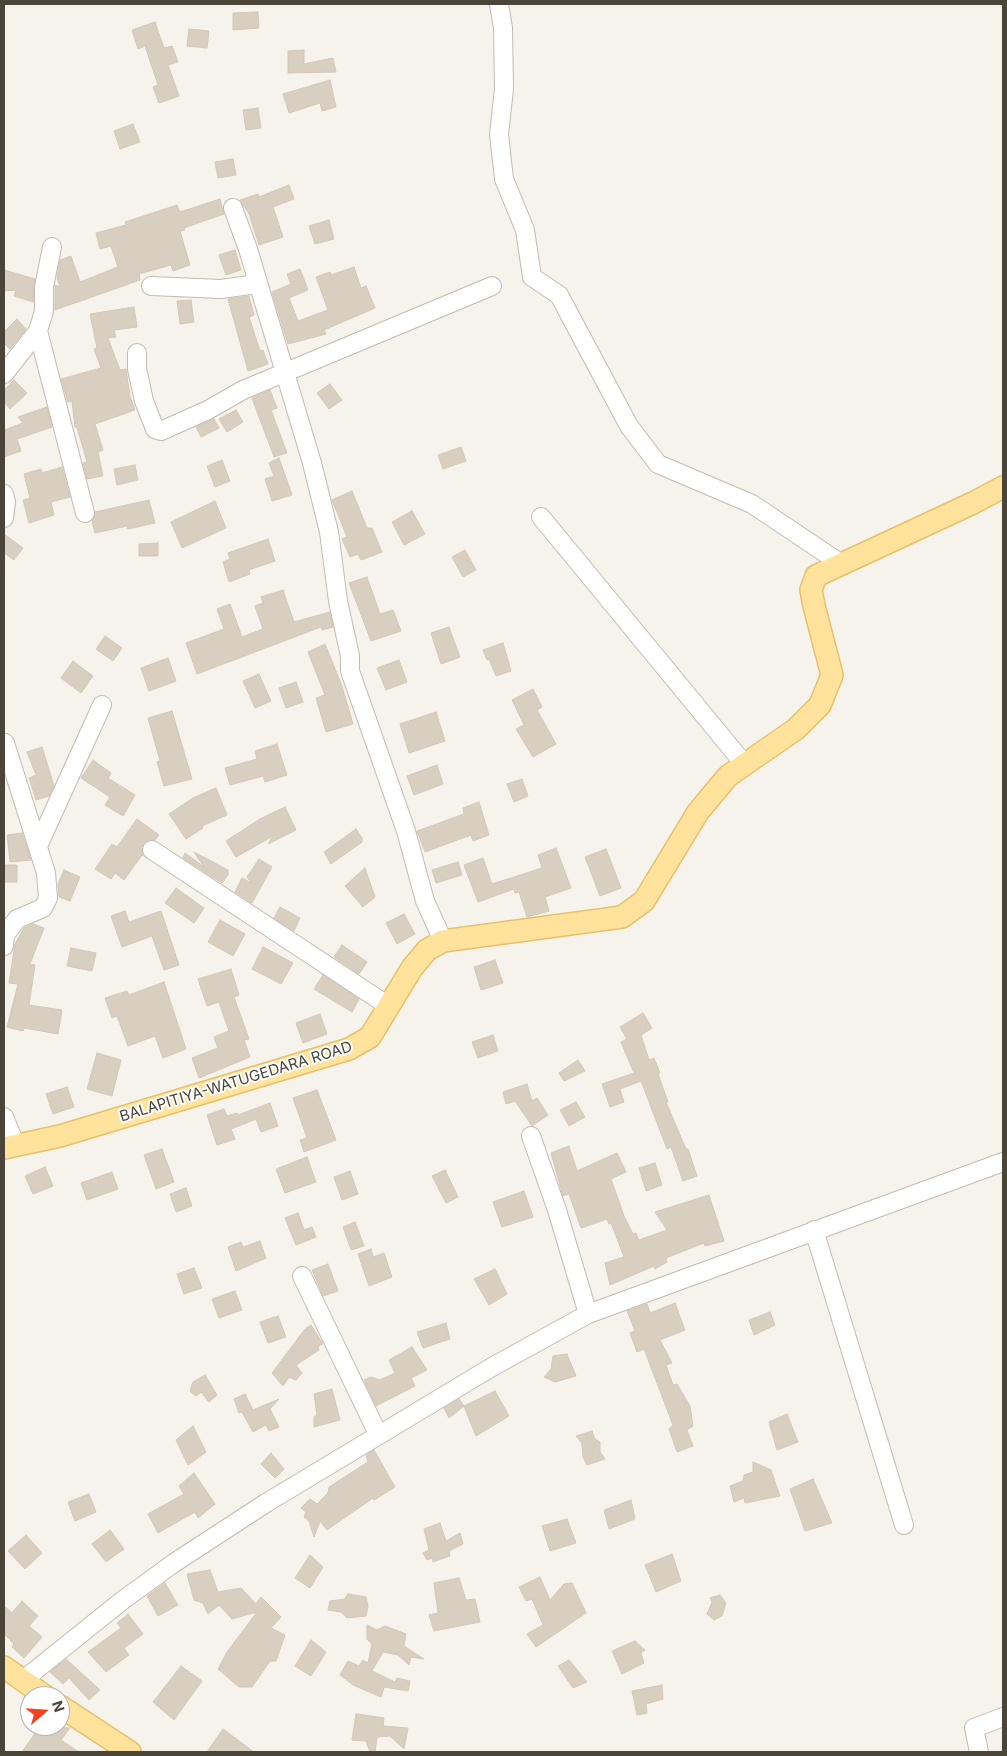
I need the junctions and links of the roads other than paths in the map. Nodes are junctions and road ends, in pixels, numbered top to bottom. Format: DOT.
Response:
graph roads {
  1 [pos="499,4"];
  2 [pos="233,208"];
  3 [pos="52,247"];
  4 [pos="257,284"];
  5 [pos="151,286"];
  6 [pos="492,286"];
  7 [pos="38,331"];
  8 [pos="137,353"];
  9 [pos="285,372"];
  10 [pos="4,374"];
  11 [pos="1003,487"];
  12 [pos="4,494"];
  13 [pos="85,513"];
  14 [pos="541,517"];
  15 [pos="4,518"];
  16 [pos="840,564"];
  17 [pos="102,705"];
  18 [pos="5,744"];
  19 [pos="745,764"];
  20 [pos="38,846"];
  21 [pos="152,850"];
  22 [pos="443,941"];
  23 [pos="4,946"];
  24 [pos="388,1005"];
  25 [pos="4,1117"];
  26 [pos="531,1136"];
  27 [pos="10,1147"];
  28 [pos="1003,1162"];
  29 [pos="814,1230"];
  30 [pos="302,1276"];
  31 [pos="588,1314"];
  32 [pos="378,1434"];
  33 [pos="904,1525"];
  34 [pos="4,1667"];
  35 [pos="22,1681"];
  36 [pos="30,1686"];
  37 [pos="70,1713"];
  38 [pos="1003,1717"];
  39 [pos="130,1752"];
  40 [pos="979,1752"];
  1 -- 16 [label="street"];
  2 -- 4 [label="street"];
  3 -- 7 [label="street"];
  4 -- 5 [label="street"];
  4 -- 9 [label="street"];
  6 -- 9 [label="street"];
  7 -- 10 [label="street"];
  7 -- 13 [label="street"];
  8 -- 9 [label="street"];
  9 -- 22 [label="street"];
  11 -- 16 [label="main road, BALAPITIYA-WATUGEDARA ROAD"];
  12 -- 15 [label="street"];
  14 -- 19 [label="street"];
  16 -- 19 [label="main road, BALAPITIYA-WATUGEDARA ROAD"];
  17 -- 20 [label="street"];
  18 -- 20 [label="street"];
  19 -- 22 [label="main road, BALAPITIYA-WATUGEDARA ROAD"];
  20 -- 23 [label="street"];
  21 -- 24 [label="street"];
  22 -- 24 [label="main road, BALAPITIYA-WATUGEDARA ROAD"];
  24 -- 27 [label="main road, BALAPITIYA-WATUGEDARA ROAD"];
  25 -- 27 [label="street"];
  26 -- 31 [label="street"];
  28 -- 29 [label="street"];
  29 -- 31 [label="street"];
  29 -- 33 [label="street"];
  30 -- 32 [label="street"];
  31 -- 32 [label="street"];
  32 -- 35 [label="street"];
  34 -- 35 [label="main road"];
  35 -- 36 [label="main road"];
  37 -- 39 [label="main road"];
  38 -- 40 [label="street"];
}
